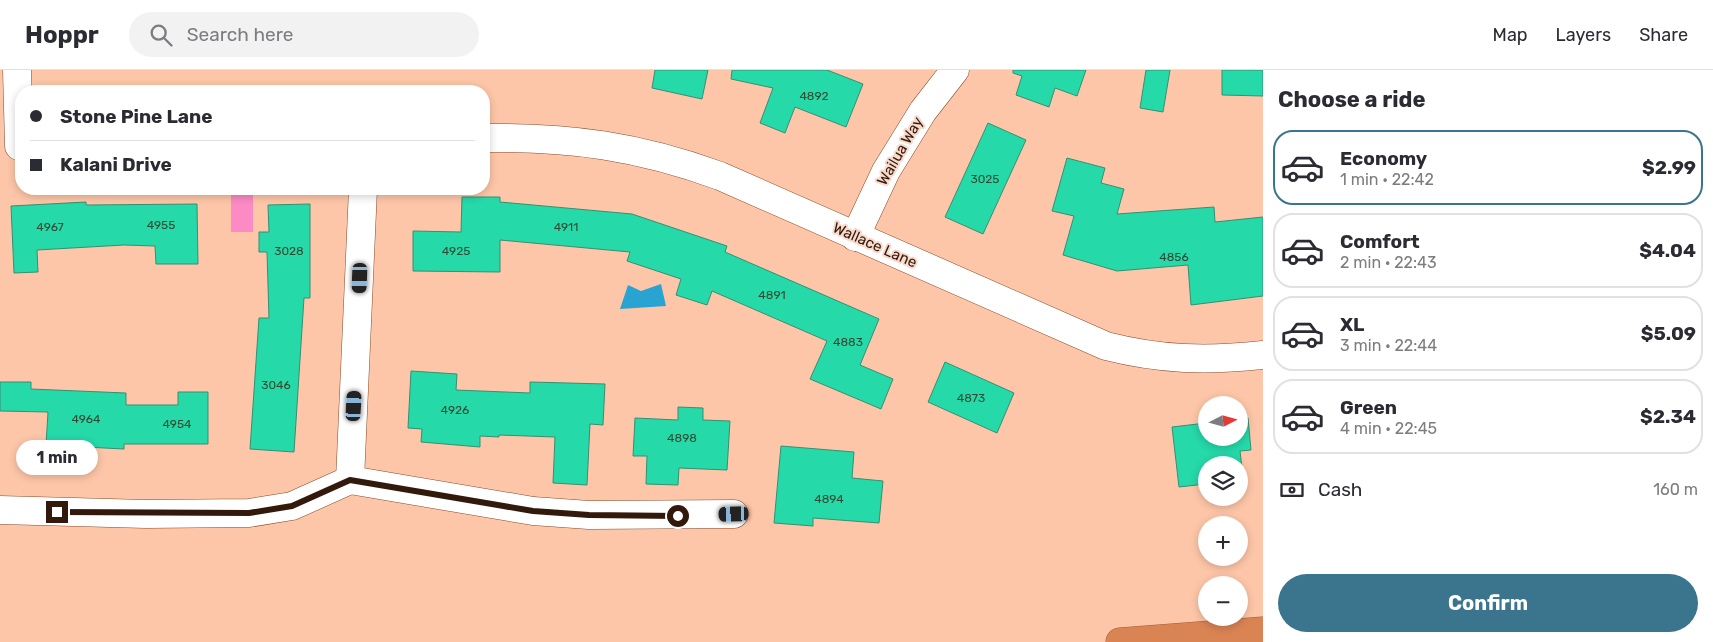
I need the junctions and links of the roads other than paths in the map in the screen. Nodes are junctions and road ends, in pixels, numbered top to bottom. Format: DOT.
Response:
graph roads {
  1 [pos="17,70"];
  2 [pos="955,70"];
  3 [pos="16,85"];
  4 [pos="15,108"];
  5 [pos="490,138"];
  6 [pos="13,146"];
  7 [pos="362,195"];
  8 [pos="855,237"];
  9 [pos="1263,355"];
  10 [pos="350,480"];
  11 [pos="0,510"];
  12 [pos="734,514"];
  13 [pos="1263,630"];
  14 [pos="1120,642"];
  1 -- 3 [label="street"];
  2 -- 8 [label="street, Wailua Way"];
  4 -- 6 [label="street"];
  5 -- 8 [label="street, Wallace Lane"];
  7 -- 10 [label="street"];
  8 -- 9 [label="street, Wallace Lane"];
  10 -- 11 [label="street"];
  10 -- 12 [label="street"];
  13 -- 14 [label="highway"];
}
